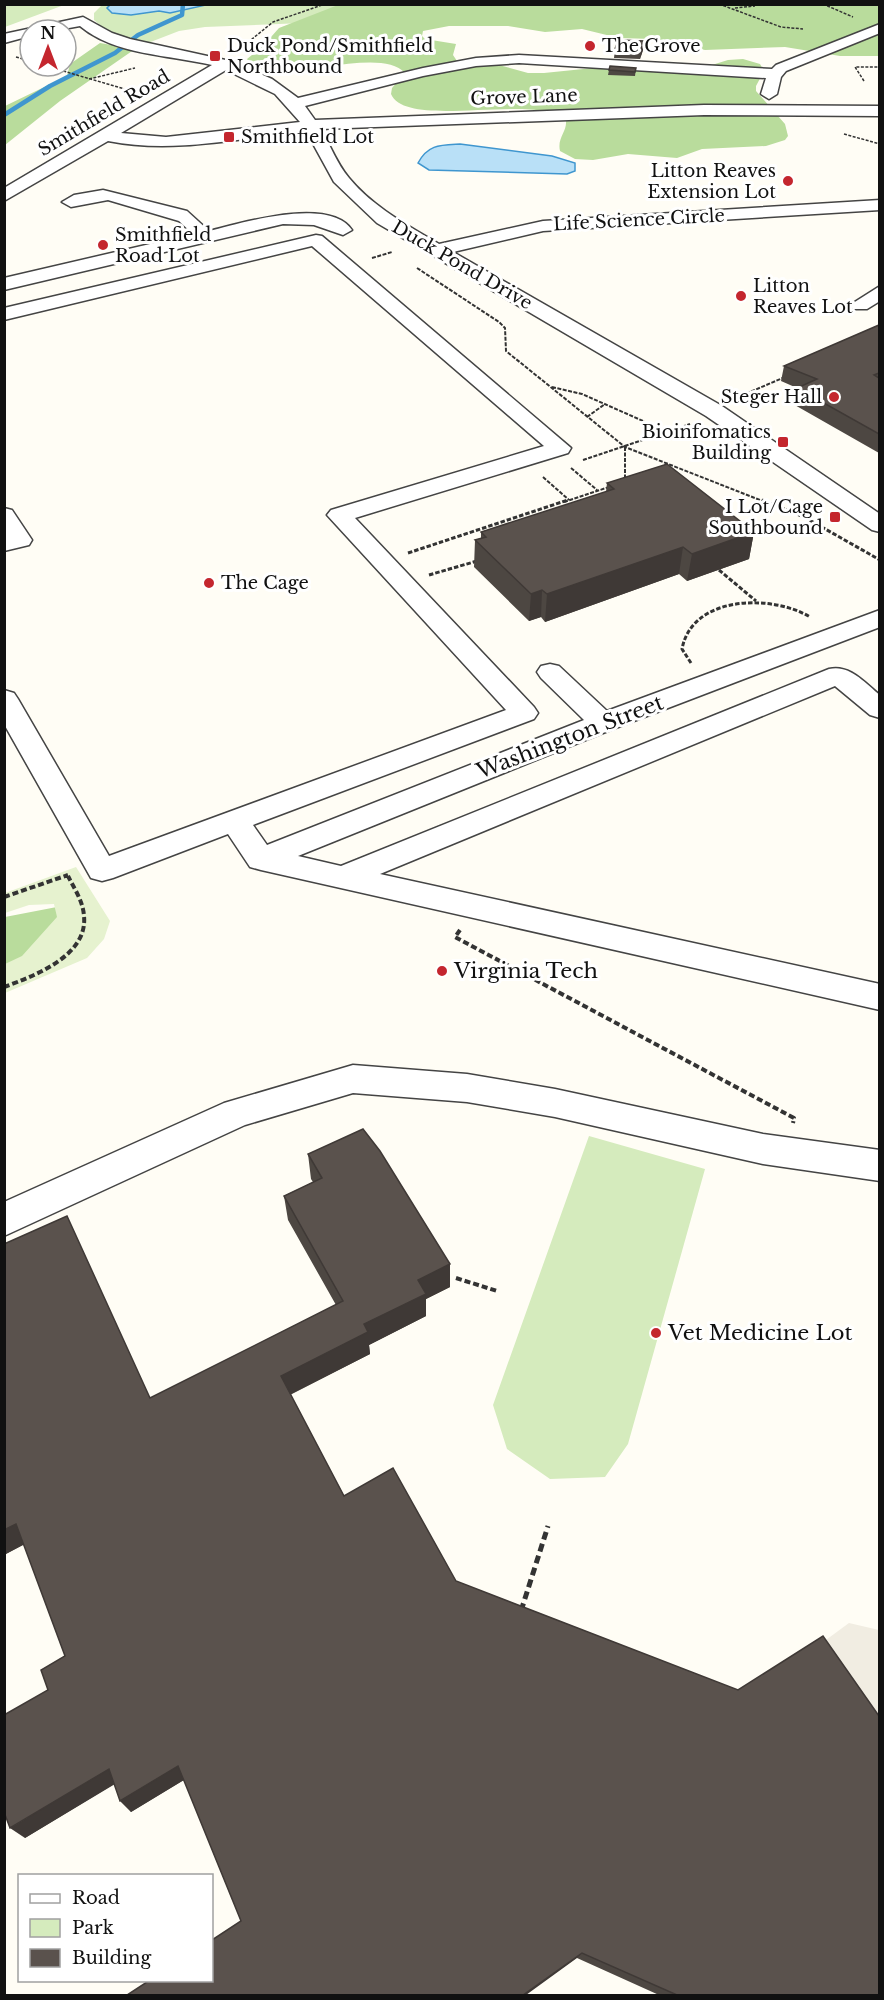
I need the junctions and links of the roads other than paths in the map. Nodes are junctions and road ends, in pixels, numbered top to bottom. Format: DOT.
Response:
graph roads {
  1 [pos="76,18"];
  2 [pos="879,28"];
  3 [pos="225,64"];
  4 [pos="775,74"];
  5 [pos="769,94"];
  6 [pos="297,103"];
  7 [pos="738,110"];
  8 [pos="819,111"];
  9 [pos="879,111"];
  10 [pos="311,125"];
  11 [pos="105,135"];
  12 [pos="4,196"];
  13 [pos="71,202"];
  14 [pos="879,205"];
  15 [pos="383,219"];
  16 [pos="343,230"];
  17 [pos="205,237"];
  18 [pos="316,240"];
  19 [pos="436,250"];
  20 [pos="4,284"];
  21 [pos="879,292"];
  22 [pos="879,310"];
  23 [pos="4,314"];
  24 [pos="4,515"];
  25 [pos="879,525"];
  26 [pos="4,544"];
  27 [pos="879,618"];
  28 [pos="549,672"];
  29 [pos="4,699"];
  30 [pos="879,709"];
  31 [pos="603,723"];
  32 [pos="234,821"];
  33 [pos="261,859"];
  34 [pos="341,878"];
  35 [pos="879,997"];
  36 [pos="879,1166"];
  37 [pos="4,1220"];
  1 -- 3 [label="street, Duck Pond Drive"];
  2 -- 4 [label="street"];
  3 -- 6 [label="street, Duck Pond Drive"];
  3 -- 11 [label="street, Smithfield Road"];
  4 -- 5 [label="street"];
  4 -- 6 [label="street"];
  5 -- 7 [label="street, Grove Lane"];
  5 -- 8 [label="street"];
  6 -- 10 [label="street, Duck Pond Drive"];
  7 -- 8 [label="street, Grove Lane"];
  7 -- 10 [label="street, Grove Lane"];
  8 -- 9 [label="street"];
  10 -- 11 [label="street, Grove Lane"];
  10 -- 15 [label="street, Duck Pond Drive"];
  11 -- 12 [label="street, Smithfield Road"];
  13 -- 17 [label="street"];
  14 -- 19 [label="street, Life Science Circle"];
  15 -- 16 [label="street"];
  15 -- 19 [label="street, Duck Pond Drive"];
  16 -- 17 [label="street"];
  16 -- 18 [label="street"];
  17 -- 20 [label="street"];
  18 -- 23 [label="street"];
  18 -- 32 [label="street"];
  19 -- 25 [label="street, Duck Pond Drive"];
  21 -- 22 [label="street"];
  24 -- 26 [label="street"];
  27 -- 31 [label="street, Washington Street"];
  28 -- 31 [label="street"];
  29 -- 32 [label="street"];
  30 -- 34 [label="street"];
  31 -- 33 [label="street, Washington Street"];
  32 -- 33 [label="street"];
  33 -- 34 [label="street"];
  34 -- 35 [label="street"];
  36 -- 37 [label="street"];
}
